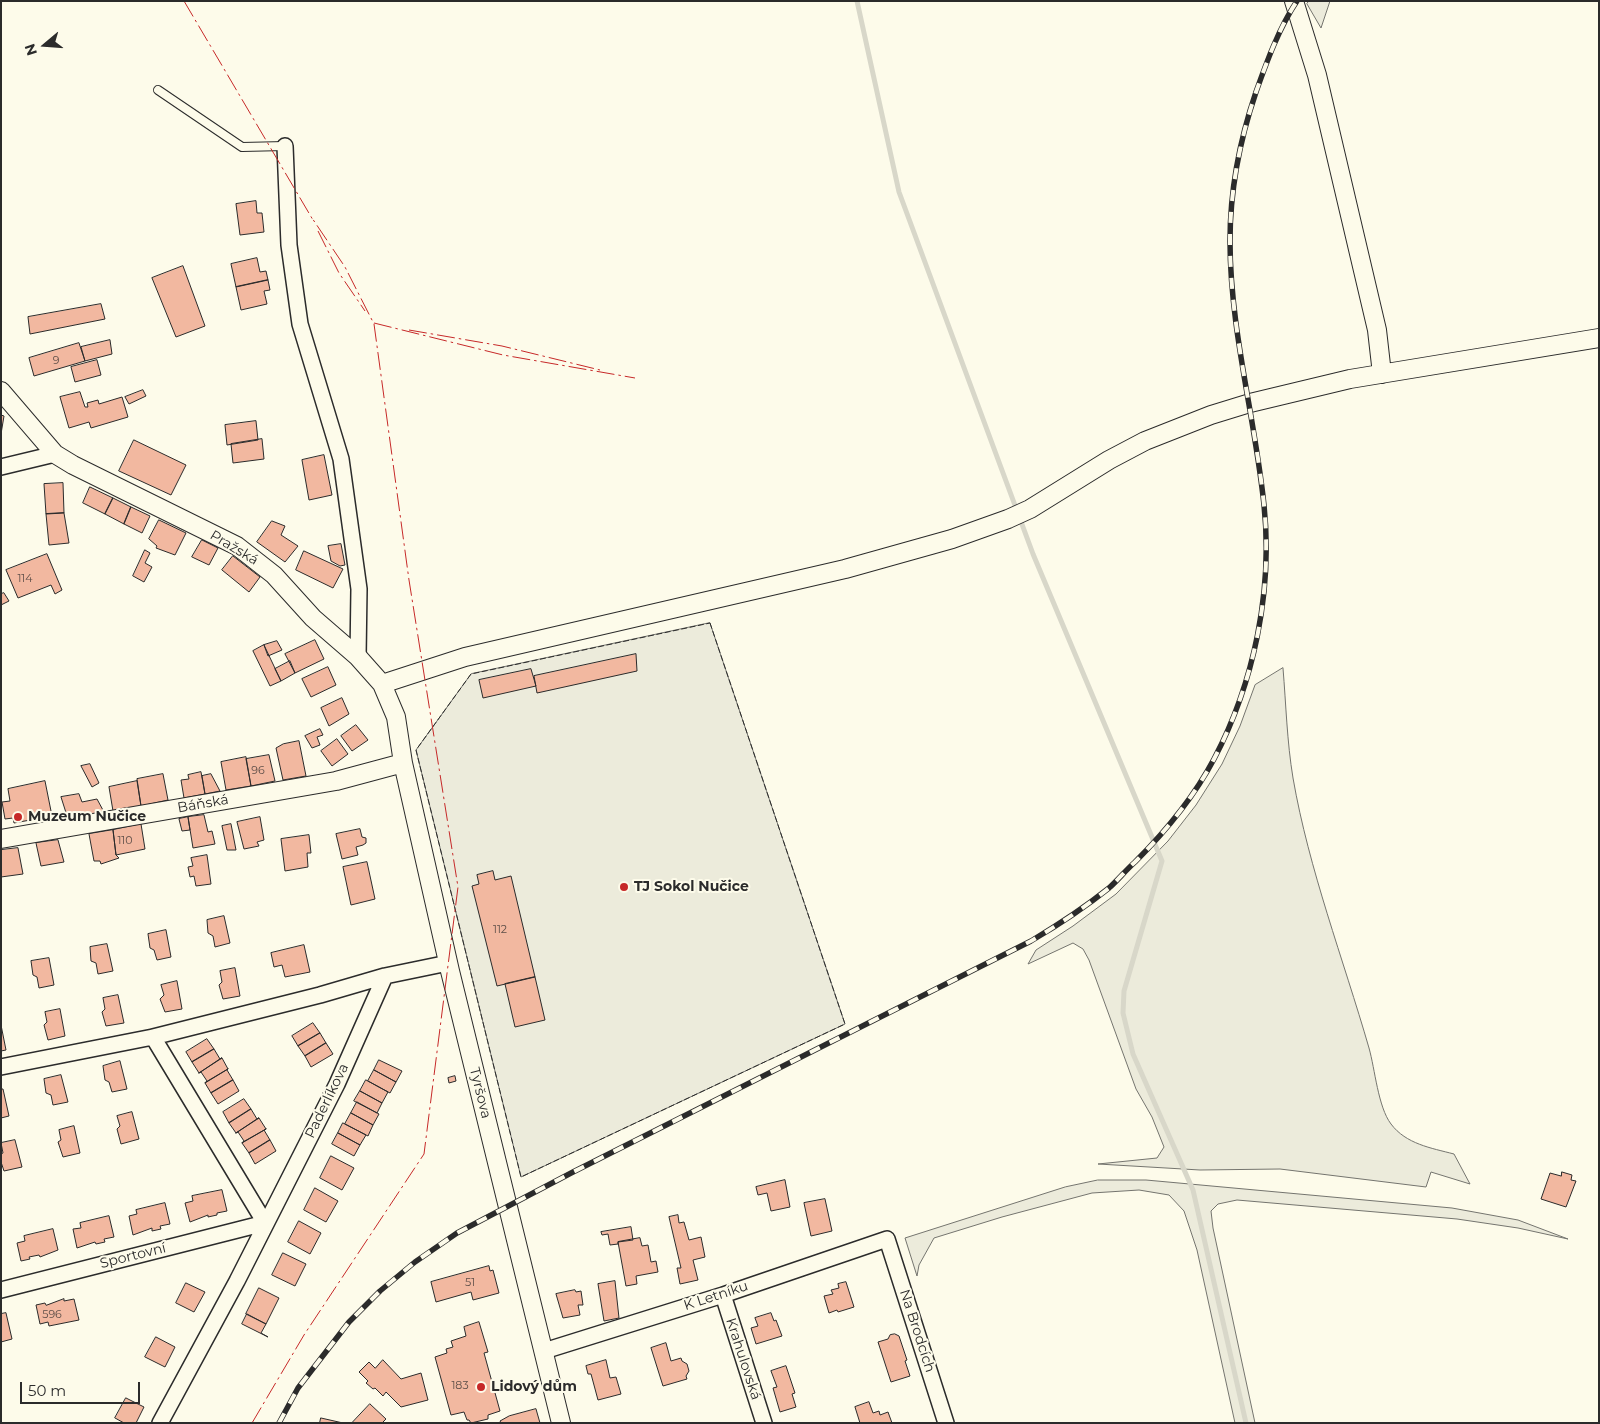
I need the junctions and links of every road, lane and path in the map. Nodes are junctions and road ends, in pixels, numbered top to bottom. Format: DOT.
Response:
graph roads {
  1 [pos="1294,1"];
  2 [pos="158,90"];
  3 [pos="284,146"];
  4 [pos="1599,338"];
  5 [pos="1382,374"];
  6 [pos="1,391"];
  7 [pos="55,454"];
  8 [pos="1,466"];
  9 [pos="358,657"];
  10 [pos="382,684"];
  11 [pos="403,763"];
  12 [pos="1,839"];
  13 [pos="448,963"];
  14 [pos="385,976"];
  15 [pos="153,1037"];
  16 [pos="1,1067"];
  17 [pos="265,1223"];
  18 [pos="887,1239"];
  19 [pos="1,1290"];
  20 [pos="723,1294"];
  21 [pos="544,1351"];
  22 [pos="160,1423"];
  23 [pos="561,1423"];
  24 [pos="764,1423"];
  25 [pos="946,1423"];
  1 -- 5 [label="street"];
  2 -- 3 [label="lane"];
  3 -- 9 [label="street"];
  4 -- 5 [label="street"];
  5 -- 10 [label="street"];
  6 -- 7 [label="street, Pražská"];
  7 -- 8 [label="street"];
  7 -- 9 [label="street, Pražská"];
  9 -- 10 [label="street, Pražská"];
  10 -- 11 [label="street, Pražská"];
  11 -- 12 [label="street, Báňská"];
  11 -- 13 [label="street, Tyršova"];
  13 -- 14 [label="street"];
  13 -- 21 [label="street, Tyršova"];
  14 -- 15 [label="street"];
  14 -- 17 [label="street, Paderlíkova"];
  15 -- 16 [label="street"];
  15 -- 17 [label="street"];
  17 -- 19 [label="street, Sportovní"];
  17 -- 22 [label="street, Paderlíkova"];
  18 -- 20 [label="street, K Letníku"];
  18 -- 25 [label="street, Na Brodcích"];
  20 -- 21 [label="street, K Letníku"];
  20 -- 24 [label="street, Krahulovská"];
  21 -- 23 [label="street, Tyršova"];
}
